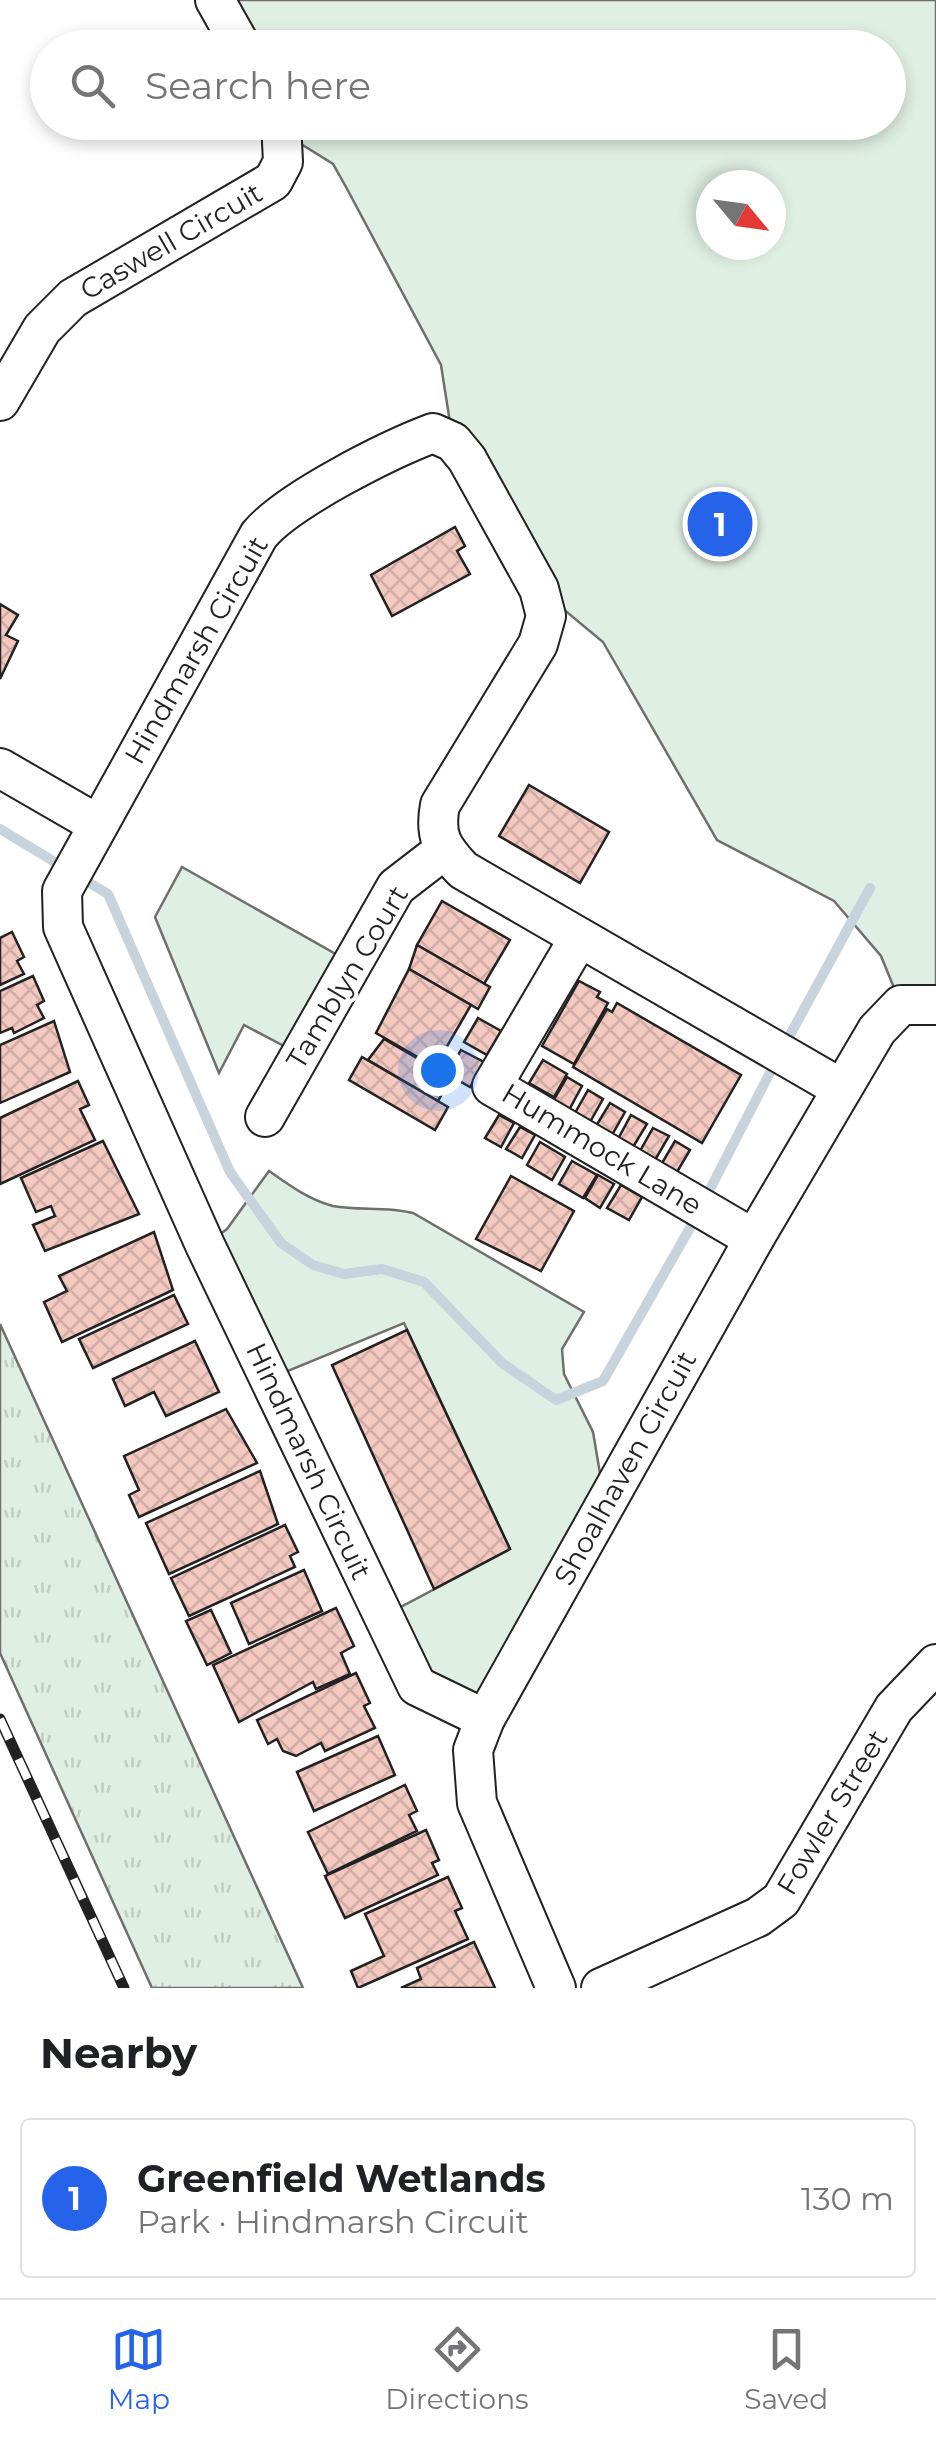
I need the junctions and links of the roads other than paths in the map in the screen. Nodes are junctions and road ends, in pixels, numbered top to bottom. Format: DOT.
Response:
graph roads {
  1 [pos="215,0"];
  2 [pos="232,30"];
  3 [pos="282,140"];
  4 [pos="0,401"];
  5 [pos="0,768"];
  6 [pos="90,838"];
  7 [pos="444,850"];
  8 [pos="579,938"];
  9 [pos="936,1005"];
  10 [pos="842,1089"];
  11 [pos="265,1117"];
  12 [pos="754,1239"];
  13 [pos="936,1664"];
  14 [pos="485,1719"];
  15 [pos="556,1988"];
  16 [pos="601,1988"];
  1 -- 2 [label="street"];
  3 -- 4 [label="street, Caswell Circuit"];
  5 -- 6 [label="street"];
  6 -- 7 [label="street, Hindmarsh Circuit"];
  6 -- 14 [label="street, Hindmarsh Circuit"];
  7 -- 8 [label="street"];
  7 -- 11 [label="street, Tamblyn Court"];
  8 -- 10 [label="street"];
  8 -- 12 [label="street, Hummock Lane"];
  9 -- 10 [label="street, Shoalhaven Circuit"];
  10 -- 12 [label="street, Shoalhaven Circuit"];
  12 -- 14 [label="street, Shoalhaven Circuit"];
  13 -- 16 [label="street, Fowler Street"];
  14 -- 15 [label="street, Shoalhaven Circuit"];
}
